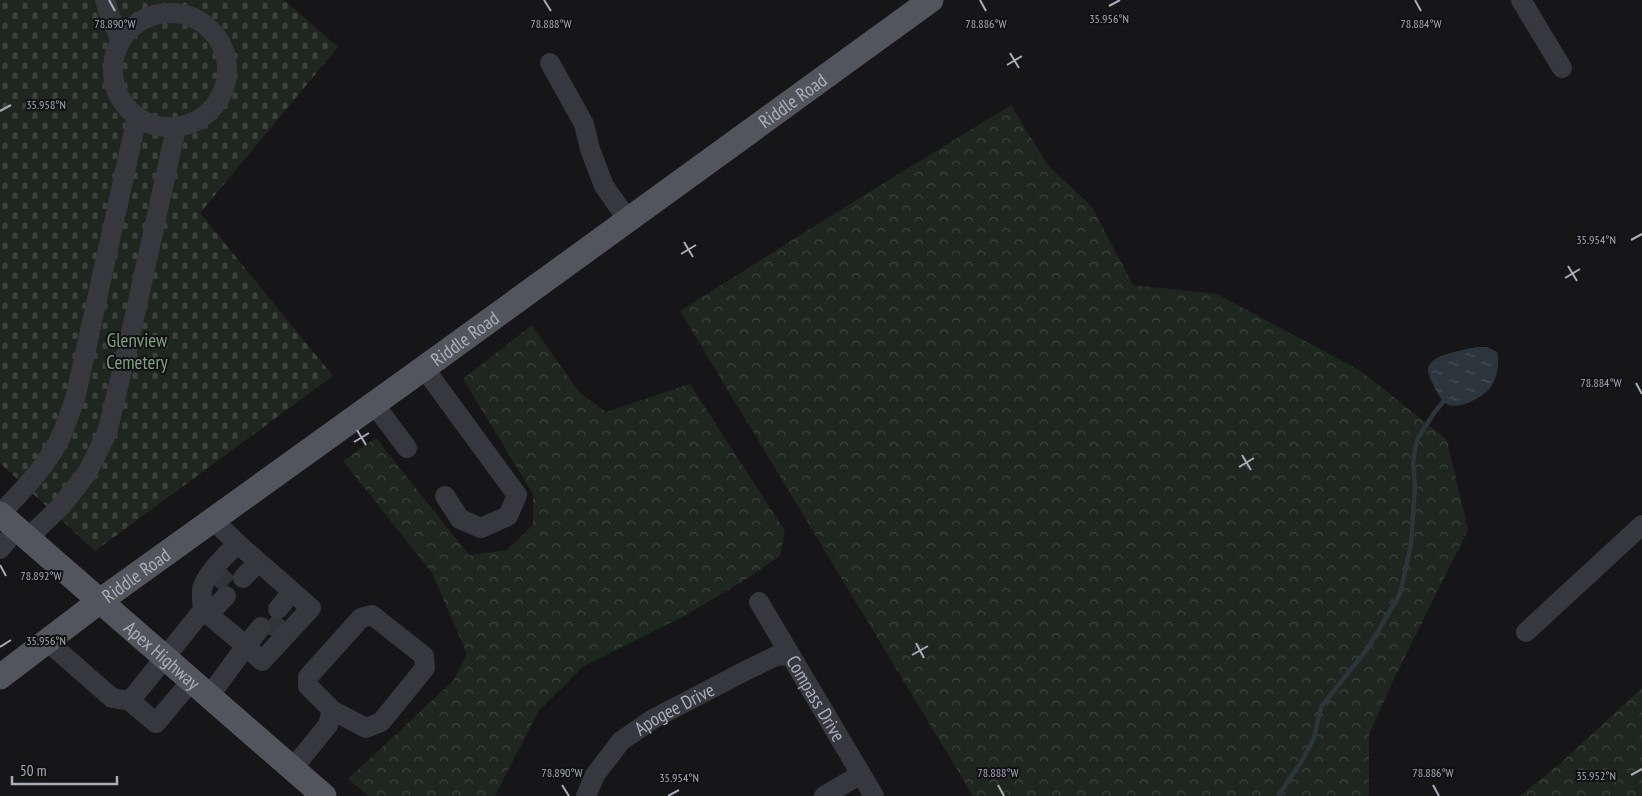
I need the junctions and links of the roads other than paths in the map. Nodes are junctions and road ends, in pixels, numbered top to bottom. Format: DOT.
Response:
graph roads {
  1 [pos="105,0"];
  2 [pos="931,0"];
  3 [pos="1521,0"];
  4 [pos="121,40"];
  5 [pos="550,63"];
  6 [pos="1562,68"];
  7 [pos="137,117"];
  8 [pos="176,128"];
  9 [pos="628,220"];
  10 [pos="424,368"];
  11 [pos="374,404"];
  12 [pos="407,448"];
  13 [pos="445,496"];
  14 [pos="213,520"];
  15 [pos="11,524"];
  16 [pos="1642,525"];
  17 [pos="0,549"];
  18 [pos="247,552"];
  19 [pos="237,573"];
  20 [pos="296,596"];
  21 [pos="100,601"];
  22 [pos="211,601"];
  23 [pos="759,602"];
  24 [pos="281,613"];
  25 [pos="266,631"];
  26 [pos="1526,632"];
  27 [pos="47,641"];
  28 [pos="250,649"];
  29 [pos="790,655"];
  30 [pos="165,657"];
  31 [pos="0,677"];
  32 [pos="201,688"];
  33 [pos="130,701"];
  34 [pos="332,710"];
  35 [pos="293,768"];
  36 [pos="861,774"];
  37 [pos="324,796"];
  38 [pos="586,796"];
  39 [pos="824,796"];
  40 [pos="874,796"];
  1 -- 4 [label="street"];
  2 -- 9 [label="main road, Riddle Road"];
  3 -- 6 [label="street"];
  4 -- 7 [label="street"];
  4 -- 8 [label="street"];
  5 -- 9 [label="street"];
  7 -- 8 [label="street"];
  7 -- 15 [label="street"];
  8 -- 15 [label="street"];
  9 -- 10 [label="main road, Riddle Road"];
  10 -- 11 [label="main road, Riddle Road"];
  10 -- 13 [label="street"];
  11 -- 12 [label="street"];
  11 -- 14 [label="main road, Riddle Road"];
  14 -- 18 [label="street"];
  14 -- 21 [label="main road, Riddle Road"];
  15 -- 17 [label="street"];
  15 -- 21 [label="main road, Apex Highway"];
  16 -- 26 [label="street"];
  18 -- 19 [label="street"];
  18 -- 20 [label="street"];
  18 -- 22 [label="street"];
  20 -- 24 [label="street"];
  20 -- 28 [label="street"];
  21 -- 27 [label="main road, Riddle Road"];
  21 -- 30 [label="main road, Apex Highway"];
  22 -- 28 [label="street"];
  22 -- 30 [label="street"];
  23 -- 29 [label="street, Compass Drive"];
  25 -- 28 [label="street"];
  27 -- 31 [label="main road, Riddle Road"];
  27 -- 33 [label="street"];
  28 -- 32 [label="street"];
  29 -- 36 [label="street, Compass Drive"];
  29 -- 38 [label="street, Apogee Drive"];
  30 -- 32 [label="main road, Apex Highway"];
  30 -- 33 [label="street"];
  32 -- 33 [label="street"];
  32 -- 35 [label="main road, Apex Highway"];
  34 -- 34 [label="street"];
  34 -- 35 [label="street"];
  35 -- 37 [label="main road, Apex Highway"];
  36 -- 39 [label="street"];
  36 -- 40 [label="street, Compass Drive"];
}
